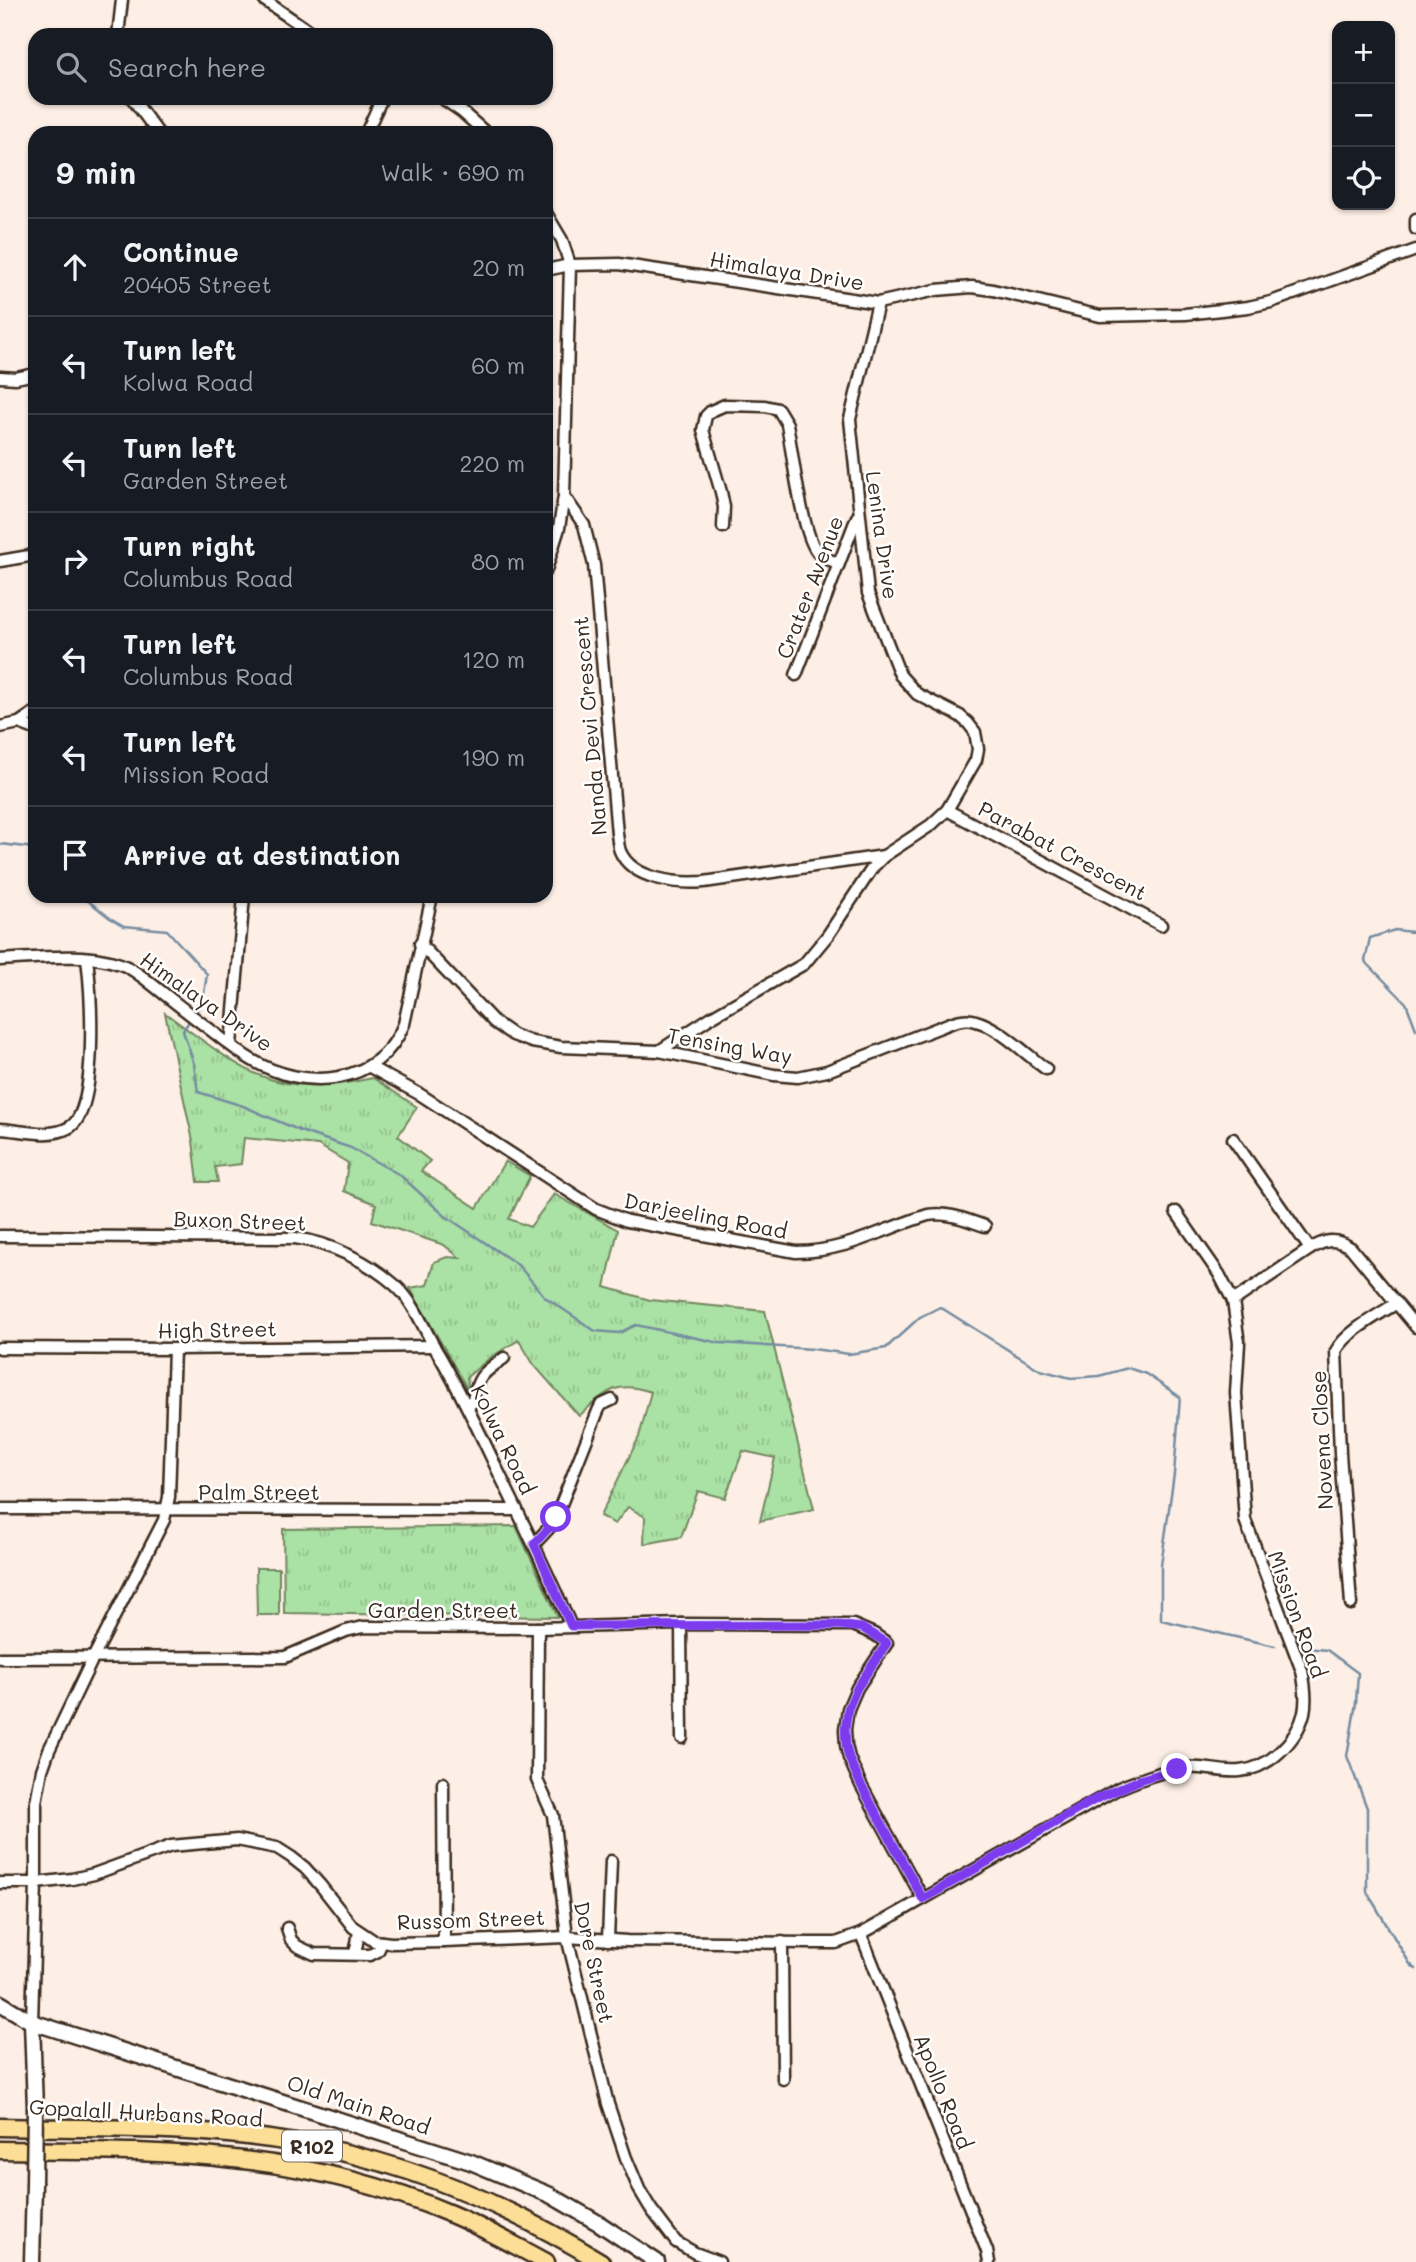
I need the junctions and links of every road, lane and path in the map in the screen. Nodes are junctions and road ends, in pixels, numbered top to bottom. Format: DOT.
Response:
graph roads {
  1 [pos="122,0"];
  2 [pos="264,0"];
  3 [pos="119,28"];
  4 [pos="305,28"];
  5 [pos="137,105"];
  6 [pos="379,105"];
  7 [pos="452,105"];
  8 [pos="153,126"];
  9 [pos="369,126"];
  10 [pos="478,126"];
  11 [pos="1416,219"];
  12 [pos="553,225"];
  13 [pos="1416,229"];
  14 [pos="1416,250"];
  15 [pos="570,265"];
  16 [pos="553,269"];
  17 [pos="878,303"];
  18 [pos="28,375"];
  19 [pos="0,377"];
  20 [pos="564,496"];
  21 [pos="858,513"];
  22 [pos="723,527"];
  23 [pos="553,547"];
  24 [pos="28,556"];
  25 [pos="0,561"];
  26 [pos="839,563"];
  27 [pos="796,675"];
  28 [pos="28,717"];
  29 [pos="19,723"];
  30 [pos="28,726"];
  31 [pos="0,727"];
  32 [pos="975,732"];
  33 [pos="947,810"];
  34 [pos="884,856"];
  35 [pos="243,903"];
  36 [pos="430,903"];
  37 [pos="1161,925"];
  38 [pos="420,944"];
  39 [pos="87,958"];
  40 [pos="0,960"];
  41 [pos="231,1045"];
  42 [pos="659,1051"];
  43 [pos="370,1067"];
  44 [pos="1046,1069"];
  45 [pos="0,1129"];
  46 [pos="1233,1139"];
  47 [pos="1176,1212"];
  48 [pos="985,1226"];
  49 [pos="0,1236"];
  50 [pos="1310,1249"];
  51 [pos="1233,1301"];
  52 [pos="1397,1303"];
  53 [pos="1416,1326"];
  54 [pos="434,1346"];
  55 [pos="0,1348"];
  56 [pos="174,1349"];
  57 [pos="504,1358"];
  58 [pos="612,1400"];
  59 [pos="467,1406"];
  60 [pos="0,1509"];
  61 [pos="167,1510"];
  62 [pos="517,1510"];
  63 [pos="534,1544"];
  64 [pos="1351,1604"];
  65 [pos="681,1624"];
  66 [pos="571,1626"];
  67 [pos="538,1628"];
  68 [pos="0,1658"];
  69 [pos="93,1658"];
  70 [pos="682,1738"];
  71 [pos="443,1783"];
  72 [pos="611,1861"];
  73 [pos="0,1883"];
  74 [pos="36,1883"];
  75 [pos="923,1899"];
  76 [pos="286,1928"];
  77 [pos="359,1932"];
  78 [pos="861,1934"];
  79 [pos="566,1937"];
  80 [pos="608,1940"];
  81 [pos="382,1942"];
  82 [pos="444,1942"];
  83 [pos="782,1942"];
  84 [pos="355,1954"];
  85 [pos="0,2003"];
  86 [pos="32,2022"];
  87 [pos="783,2079"];
  88 [pos="0,2127"];
  89 [pos="0,2150"];
  90 [pos="32,2262"];
  91 [pos="546,2262"];
  92 [pos="601,2262"];
  93 [pos="657,2262"];
  94 [pos="719,2262"];
  95 [pos="989,2262"];
  1 -- 3 [label="street"];
  2 -- 4 [label="street"];
  5 -- 8 [label="street"];
  6 -- 9 [label="street"];
  7 -- 10 [label="street"];
  11 -- 13 [label="street"];
  12 -- 15 [label="street"];
  14 -- 17 [label="street, Himalaya Drive"];
  15 -- 16 [label="street, Himalaya Drive"];
  15 -- 17 [label="street, Himalaya Drive"];
  15 -- 20 [label="street"];
  17 -- 21 [label="street, Lenina Drive"];
  18 -- 19 [label="street"];
  20 -- 23 [label="street"];
  20 -- 34 [label="street, Nanda Devi Crescent"];
  21 -- 26 [label="street, Crater Avenue"];
  21 -- 32 [label="street, Lenina Drive"];
  22 -- 26 [label="street"];
  24 -- 25 [label="street"];
  26 -- 27 [label="street, Crater Avenue"];
  28 -- 29 [label="street"];
  29 -- 30 [label="street"];
  29 -- 31 [label="street"];
  32 -- 33 [label="street, Parabat Crescent"];
  33 -- 34 [label="street, Parabat Crescent"];
  33 -- 37 [label="street, Parabat Crescent"];
  34 -- 42 [label="street, Parabat Crescent"];
  35 -- 41 [label="street"];
  36 -- 38 [label="street, Himalaya Drive"];
  38 -- 42 [label="street, Tensing Way"];
  38 -- 43 [label="street, Himalaya Drive"];
  39 -- 40 [label="street, Himalaya Drive"];
  39 -- 41 [label="street, Himalaya Drive"];
  39 -- 45 [label="street"];
  41 -- 43 [label="street, Himalaya Drive"];
  42 -- 44 [label="street, Tensing Way"];
  43 -- 48 [label="street, Darjeeling Road"];
  46 -- 50 [label="street"];
  47 -- 51 [label="street"];
  49 -- 54 [label="street, Buxon Street"];
  50 -- 51 [label="street"];
  50 -- 52 [label="street"];
  51 -- 75 [label="street, Mission Road"];
  52 -- 53 [label="street"];
  52 -- 64 [label="street, Novena Close"];
  54 -- 56 [label="street, High Street"];
  54 -- 59 [label="street, Kolwa Road"];
  55 -- 56 [label="street, High Street"];
  56 -- 61 [label="street"];
  57 -- 59 [label="street"];
  58 -- 63 [label="street"];
  59 -- 62 [label="street, Kolwa Road"];
  60 -- 61 [label="street, Palm Street"];
  61 -- 62 [label="street, Palm Street"];
  61 -- 69 [label="street"];
  62 -- 63 [label="street, Kolwa Road"];
  63 -- 66 [label="street, Kolwa Road"];
  65 -- 66 [label="street, Garden Street"];
  65 -- 70 [label="street"];
  65 -- 75 [label="street, Garden Street"];
  66 -- 67 [label="street, Garden Street"];
  67 -- 69 [label="street, Garden Street"];
  67 -- 79 [label="street, Dore Street"];
  68 -- 69 [label="street, Garden Street"];
  69 -- 74 [label="street"];
  71 -- 82 [label="street"];
  72 -- 80 [label="street"];
  73 -- 74 [label="street, Russom Street"];
  74 -- 77 [label="street, Russom Street"];
  74 -- 86 [label="street"];
  75 -- 78 [label="street, Mission Road"];
  76 -- 84 [label="street"];
  77 -- 81 [label="street, Russom Street"];
  77 -- 84 [label="street"];
  78 -- 83 [label="street, Russom Street"];
  78 -- 95 [label="street, Apollo Road"];
  79 -- 80 [label="street, Russom Street"];
  79 -- 82 [label="street, Russom Street"];
  79 -- 94 [label="street, Dore Street"];
  80 -- 83 [label="street, Russom Street"];
  81 -- 82 [label="street, Russom Street"];
  81 -- 84 [label="street"];
  83 -- 87 [label="street"];
  85 -- 86 [label="street"];
  86 -- 90 [label="street, bridge"];
  86 -- 93 [label="street, Old Main Road"];
  88 -- 92 [label="main road, Gopalall Hurbans Road / R102"];
  89 -- 91 [label="main road, Gopalall Hurbans Road / R102"];
}
